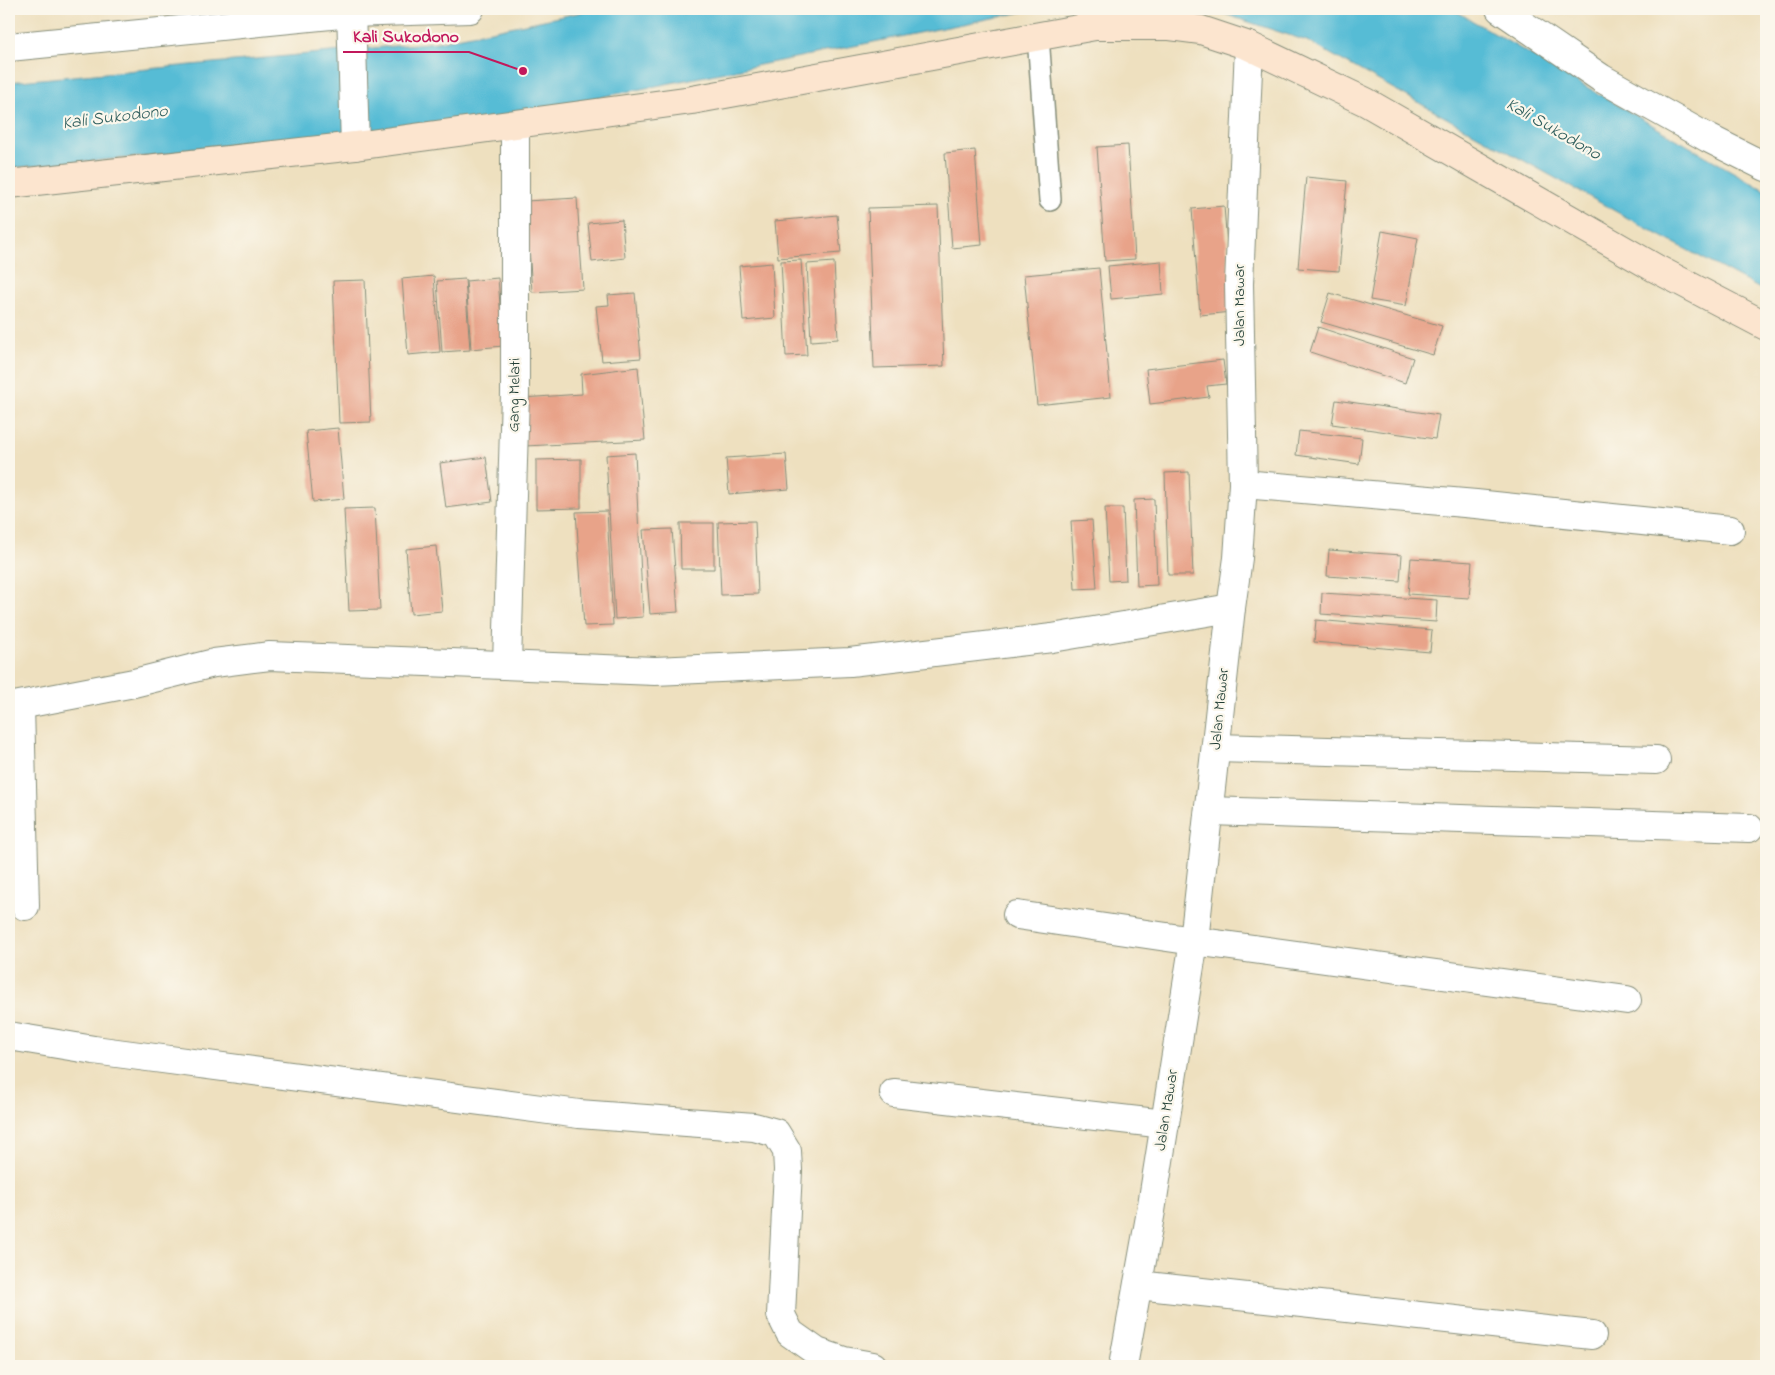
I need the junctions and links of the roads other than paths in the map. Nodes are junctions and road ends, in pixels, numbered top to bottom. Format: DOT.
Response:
graph roads {
  1 [pos="470,9"];
  2 [pos="1500,9"];
  3 [pos="351,20"];
  4 [pos="1038,36"];
  5 [pos="1249,46"];
  6 [pos="9,47"];
  7 [pos="516,125"];
  8 [pos="355,142"];
  9 [pos="1766,167"];
  10 [pos="9,184"];
  11 [pos="1050,200"];
  12 [pos="1766,326"];
  13 [pos="1243,484"];
  14 [pos="1730,530"];
  15 [pos="1231,608"];
  16 [pos="508,664"];
  17 [pos="14,706"];
  18 [pos="1216,748"];
  19 [pos="1656,760"];
  20 [pos="1209,811"];
  21 [pos="1749,828"];
  22 [pos="25,906"];
  23 [pos="1016,915"];
  24 [pos="1194,941"];
  25 [pos="1627,1000"];
  26 [pos="9,1036"];
  27 [pos="894,1093"];
  28 [pos="1165,1124"];
  29 [pos="1138,1285"];
  30 [pos="1592,1335"];
  31 [pos="873,1366"];
  32 [pos="1122,1366"];
  1 -- 3 [label="street"];
  2 -- 9 [label="street"];
  3 -- 6 [label="street"];
  3 -- 8 [label="street"];
  4 -- 5 [label="main road"];
  4 -- 7 [label="main road"];
  4 -- 11 [label="lane"];
  5 -- 12 [label="main road"];
  5 -- 13 [label="street, Jalan Mawar"];
  7 -- 8 [label="main road"];
  7 -- 16 [label="street, Gang Melati"];
  8 -- 10 [label="main road"];
  13 -- 14 [label="street"];
  13 -- 15 [label="street, Jalan Mawar"];
  15 -- 16 [label="street"];
  15 -- 18 [label="street, Jalan Mawar"];
  16 -- 17 [label="street"];
  17 -- 22 [label="street"];
  18 -- 19 [label="street"];
  18 -- 20 [label="street, Jalan Mawar"];
  20 -- 21 [label="street"];
  20 -- 24 [label="street, Jalan Mawar"];
  23 -- 24 [label="street"];
  24 -- 25 [label="street"];
  24 -- 28 [label="street, Jalan Mawar"];
  26 -- 31 [label="street"];
  27 -- 28 [label="street"];
  28 -- 29 [label="street, Jalan Mawar"];
  29 -- 30 [label="street"];
  29 -- 32 [label="street, Jalan Mawar"];
}
